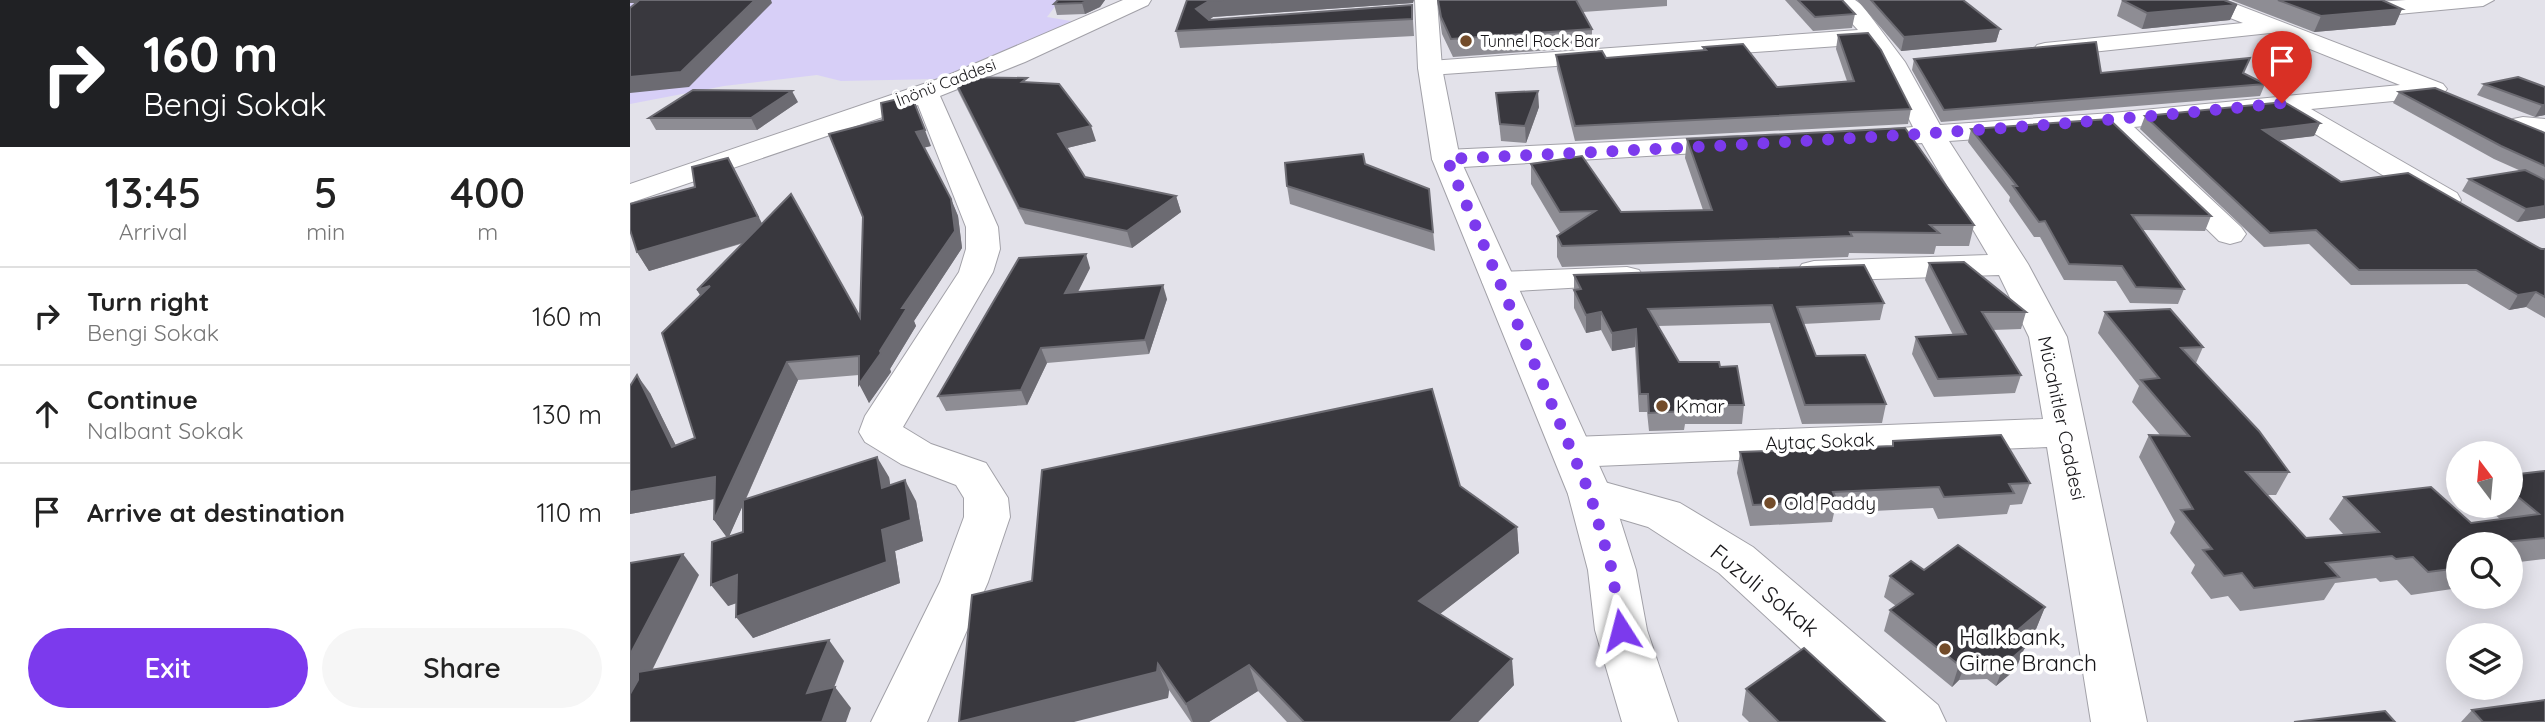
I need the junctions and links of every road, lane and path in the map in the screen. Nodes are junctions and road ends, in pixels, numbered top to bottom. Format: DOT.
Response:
graph roads {
  1 [pos="1140,0"];
  2 [pos="1842,0"];
  3 [pos="2205,0"];
  4 [pos="2483,0"];
  5 [pos="1419,9"];
  6 [pos="2377,9"];
  7 [pos="2276,26"];
  8 [pos="1896,52"];
  9 [pos="2024,52"];
  10 [pos="1430,68"];
  11 [pos="2434,89"];
  12 [pos="925,91"];
  13 [pos="2459,99"];
  14 [pos="2282,103"];
  15 [pos="2497,115"];
  16 [pos="2112,121"];
  17 [pos="2538,129"];
  18 [pos="1931,134"];
  19 [pos="1836,140"];
  20 [pos="1767,143"];
  21 [pos="1447,159"];
  22 [pos="630,194"];
  23 [pos="2472,214"];
  24 [pos="2230,234"];
  25 [pos="2011,264"];
  26 [pos="1788,272"];
  27 [pos="1663,276"];
  28 [pos="1499,282"];
  29 [pos="2067,432"];
  30 [pos="1582,473"];
  31 [pos="1621,630"];
  32 [pos="899,722"];
  33 [pos="1625,722"];
  34 [pos="1650,722"];
  35 [pos="1918,722"];
  36 [pos="2119,722"];
  1 -- 12 [label="street, İnönü Caddesi"];
  2 -- 8 [label="street, Mücahitler Caddesi"];
  3 -- 7 [label="street"];
  4 -- 6 [label="street"];
  5 -- 10 [label="street"];
  7 -- 9 [label="street"];
  7 -- 11 [label="street"];
  8 -- 10 [label="street"];
  8 -- 18 [label="street, Mücahitler Caddesi"];
  10 -- 21 [label="street"];
  11 -- 13 [label="street"];
  11 -- 14 [label="street"];
  12 -- 22 [label="street, İnönü Caddesi"];
  12 -- 32 [label="street"];
  14 -- 16 [label="street"];
  14 -- 23 [label="street"];
  15 -- 17 [label="street"];
  16 -- 18 [label="street"];
  16 -- 24 [label="street"];
  18 -- 19 [label="street"];
  18 -- 25 [label="street, Mücahitler Caddesi"];
  20 -- 21 [label="street"];
  21 -- 28 [label="street"];
  25 -- 26 [label="street"];
  25 -- 29 [label="street, Mücahitler Caddesi"];
  27 -- 28 [label="street"];
  28 -- 30 [label="street"];
  29 -- 30 [label="street, Aytaç Sokak"];
  29 -- 36 [label="street, Mücahitler Caddesi"];
  30 -- 31 [label="street"];
  30 -- 35 [label="street, Fuzuli Sokak"];
  31 -- 33 [label="street"];
  31 -- 34 [label="street"];
}
